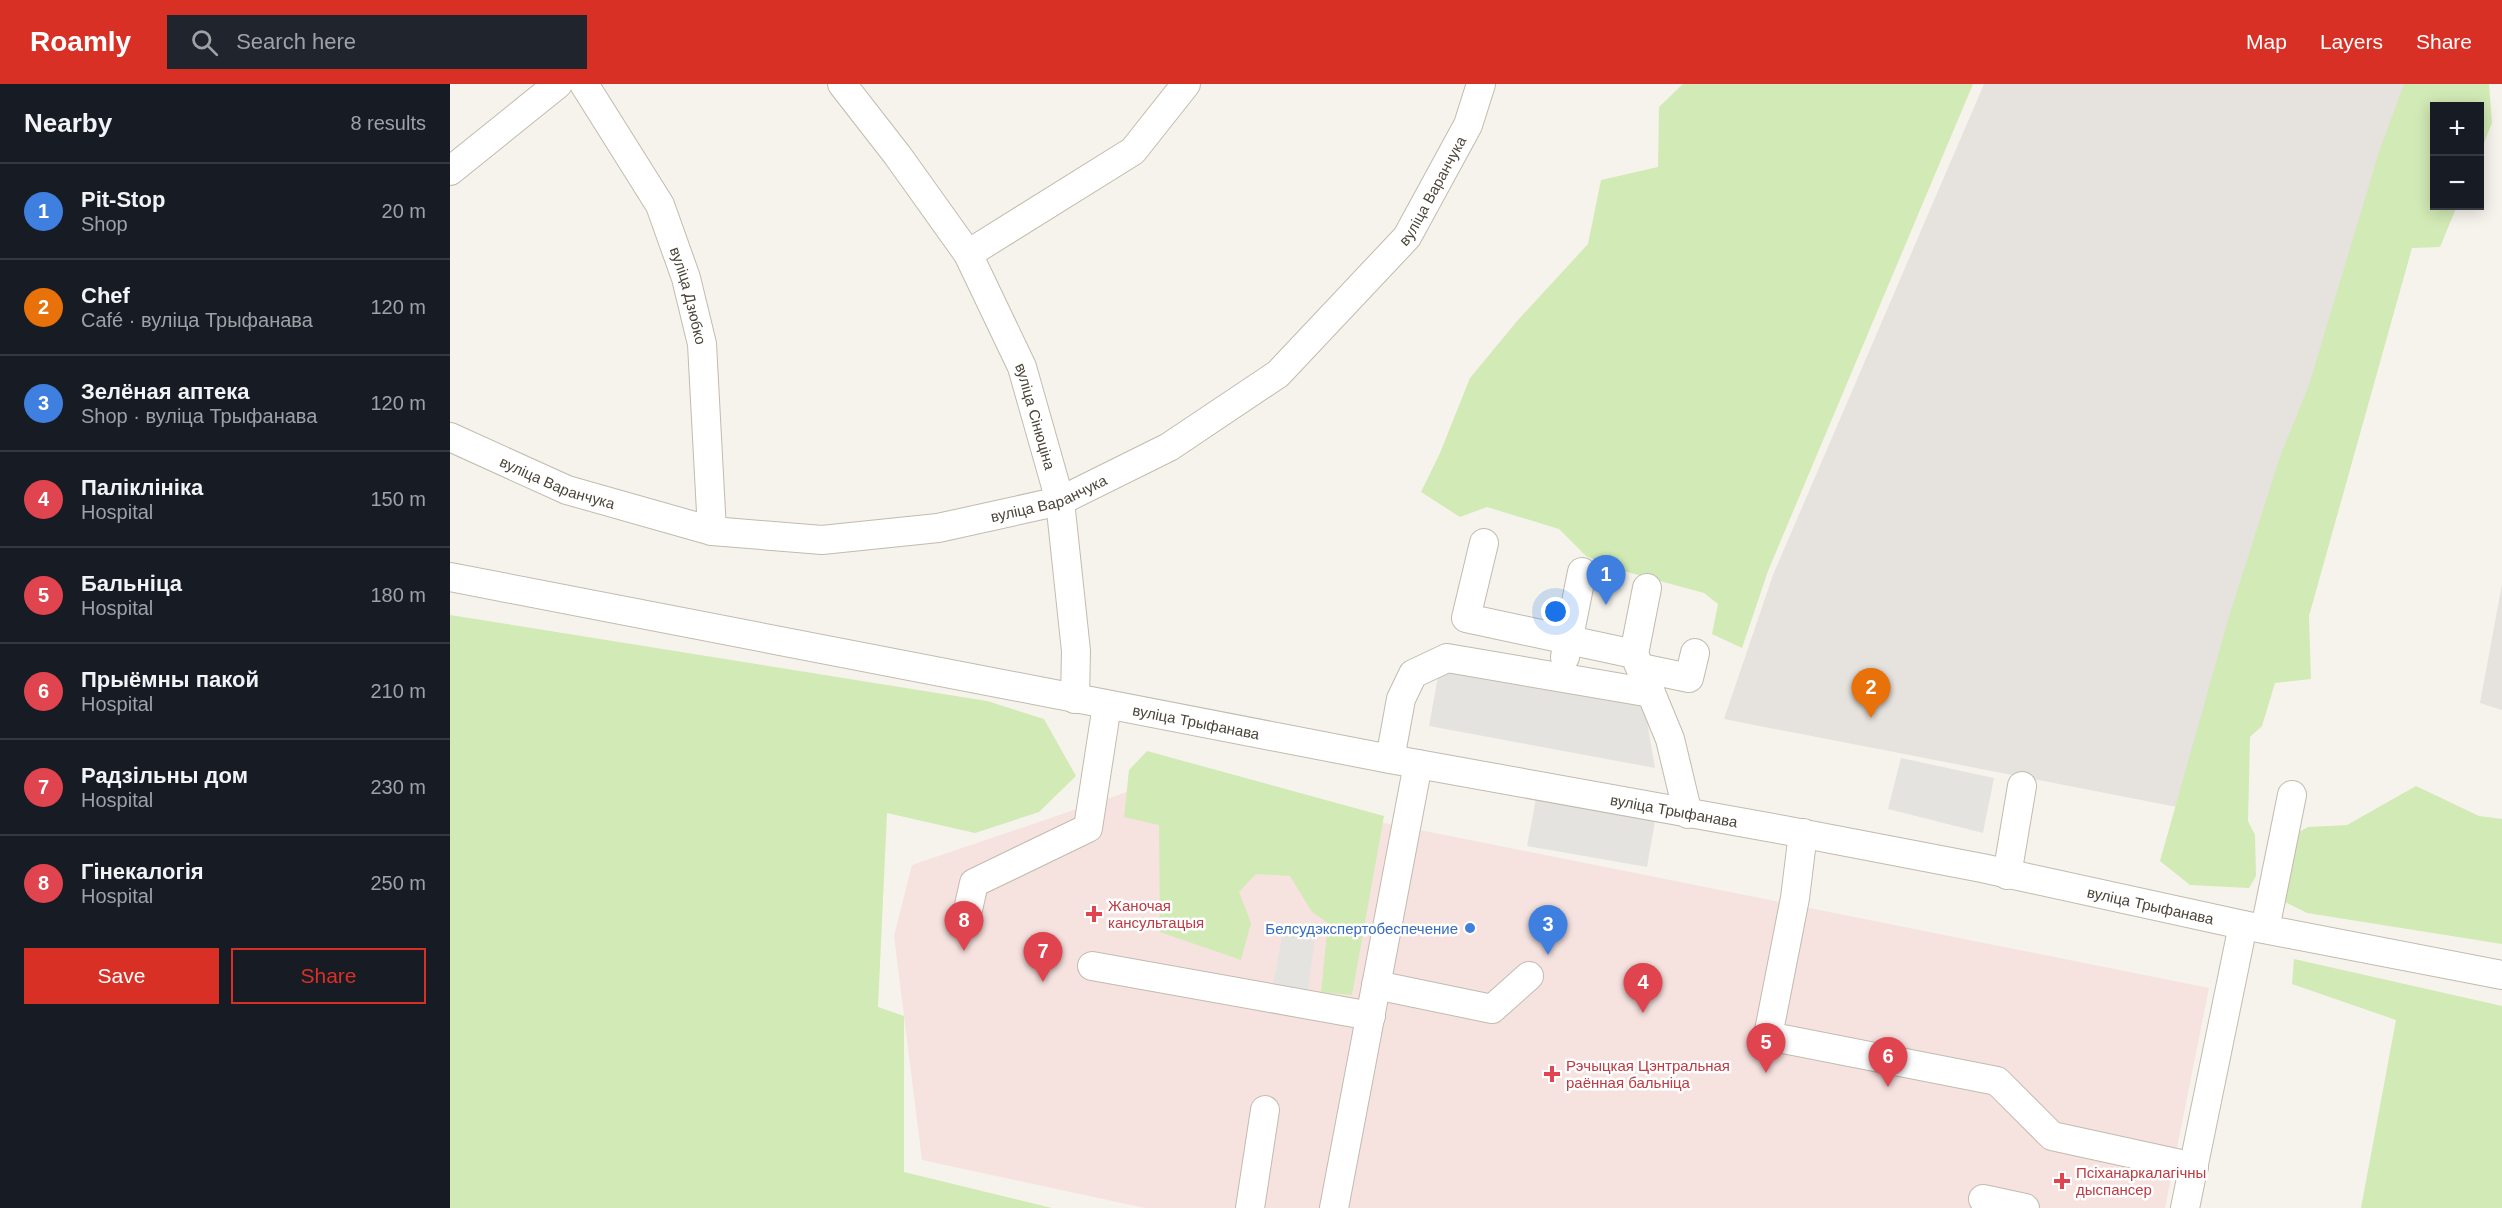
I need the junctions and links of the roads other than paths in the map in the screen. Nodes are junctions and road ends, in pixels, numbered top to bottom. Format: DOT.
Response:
graph roads {
  1 [pos="558,84"];
  2 [pos="584,84"];
  3 [pos="842,84"];
  4 [pos="1186,84"];
  5 [pos="1481,84"];
  6 [pos="450,171"];
  7 [pos="968,254"];
  8 [pos="450,437"];
  9 [pos="1060,501"];
  10 [pos="712,531"];
  11 [pos="1484,543"];
  12 [pos="1582,572"];
  13 [pos="450,578"];
  14 [pos="1647,588"];
  15 [pos="1569,640"];
  16 [pos="1695,652"];
  17 [pos="1642,672"];
  18 [pos="1562,677"];
  19 [pos="1075,699"];
  20 [pos="1107,705"];
  21 [pos="1390,759"];
  22 [pos="1418,764"];
  23 [pos="2022,786"];
  24 [pos="2292,795"];
  25 [pos="1688,814"];
  26 [pos="1803,834"];
  27 [pos="2007,874"];
  28 [pos="967,914"];
  29 [pos="2254,927"];
  30 [pos="1092,966"];
  31 [pos="2502,975"];
  32 [pos="1529,976"];
  33 [pos="1376,985"];
  34 [pos="1371,1016"];
  35 [pos="1265,1110"];
  36 [pos="2194,1167"];
  37 [pos="1983,1199"];
  38 [pos="1250,1208"];
  39 [pos="1334,1208"];
  40 [pos="2025,1208"];
  41 [pos="2185,1208"];
  1 -- 6 [label="street"];
  2 -- 10 [label="street, вуліца Дзюбко"];
  3 -- 7 [label="street, вуліца Сінюціна"];
  4 -- 7 [label="street"];
  5 -- 9 [label="street, вуліца Варанчука"];
  7 -- 9 [label="street, вуліца Сінюціна"];
  8 -- 10 [label="street, вуліца Варанчука"];
  9 -- 10 [label="street, вуліца Варанчука"];
  9 -- 19 [label="street, вуліца Сінюціна"];
  11 -- 15 [label="street"];
  12 -- 15 [label="street"];
  13 -- 19 [label="street, вуліца Трыфанава"];
  14 -- 17 [label="street"];
  15 -- 17 [label="street"];
  15 -- 18 [label="street"];
  16 -- 17 [label="street"];
  17 -- 18 [label="street"];
  17 -- 25 [label="street"];
  18 -- 21 [label="street"];
  19 -- 20 [label="street, вуліца Трыфанава"];
  20 -- 21 [label="street, вуліца Трыфанава"];
  20 -- 28 [label="street"];
  21 -- 22 [label="street, вуліца Трыфанава"];
  22 -- 25 [label="street, вуліца Трыфанава"];
  22 -- 33 [label="street"];
  23 -- 27 [label="street"];
  24 -- 29 [label="street"];
  25 -- 26 [label="street, вуліца Трыфанава"];
  26 -- 27 [label="street, вуліца Трыфанава"];
  26 -- 36 [label="street"];
  27 -- 29 [label="street, вуліца Трыфанава"];
  29 -- 31 [label="street, вуліца Трыфанава"];
  29 -- 36 [label="street"];
  30 -- 34 [label="street"];
  32 -- 33 [label="street"];
  33 -- 34 [label="street"];
  34 -- 39 [label="street"];
  35 -- 38 [label="street"];
  36 -- 41 [label="street"];
  37 -- 40 [label="street"];
}
